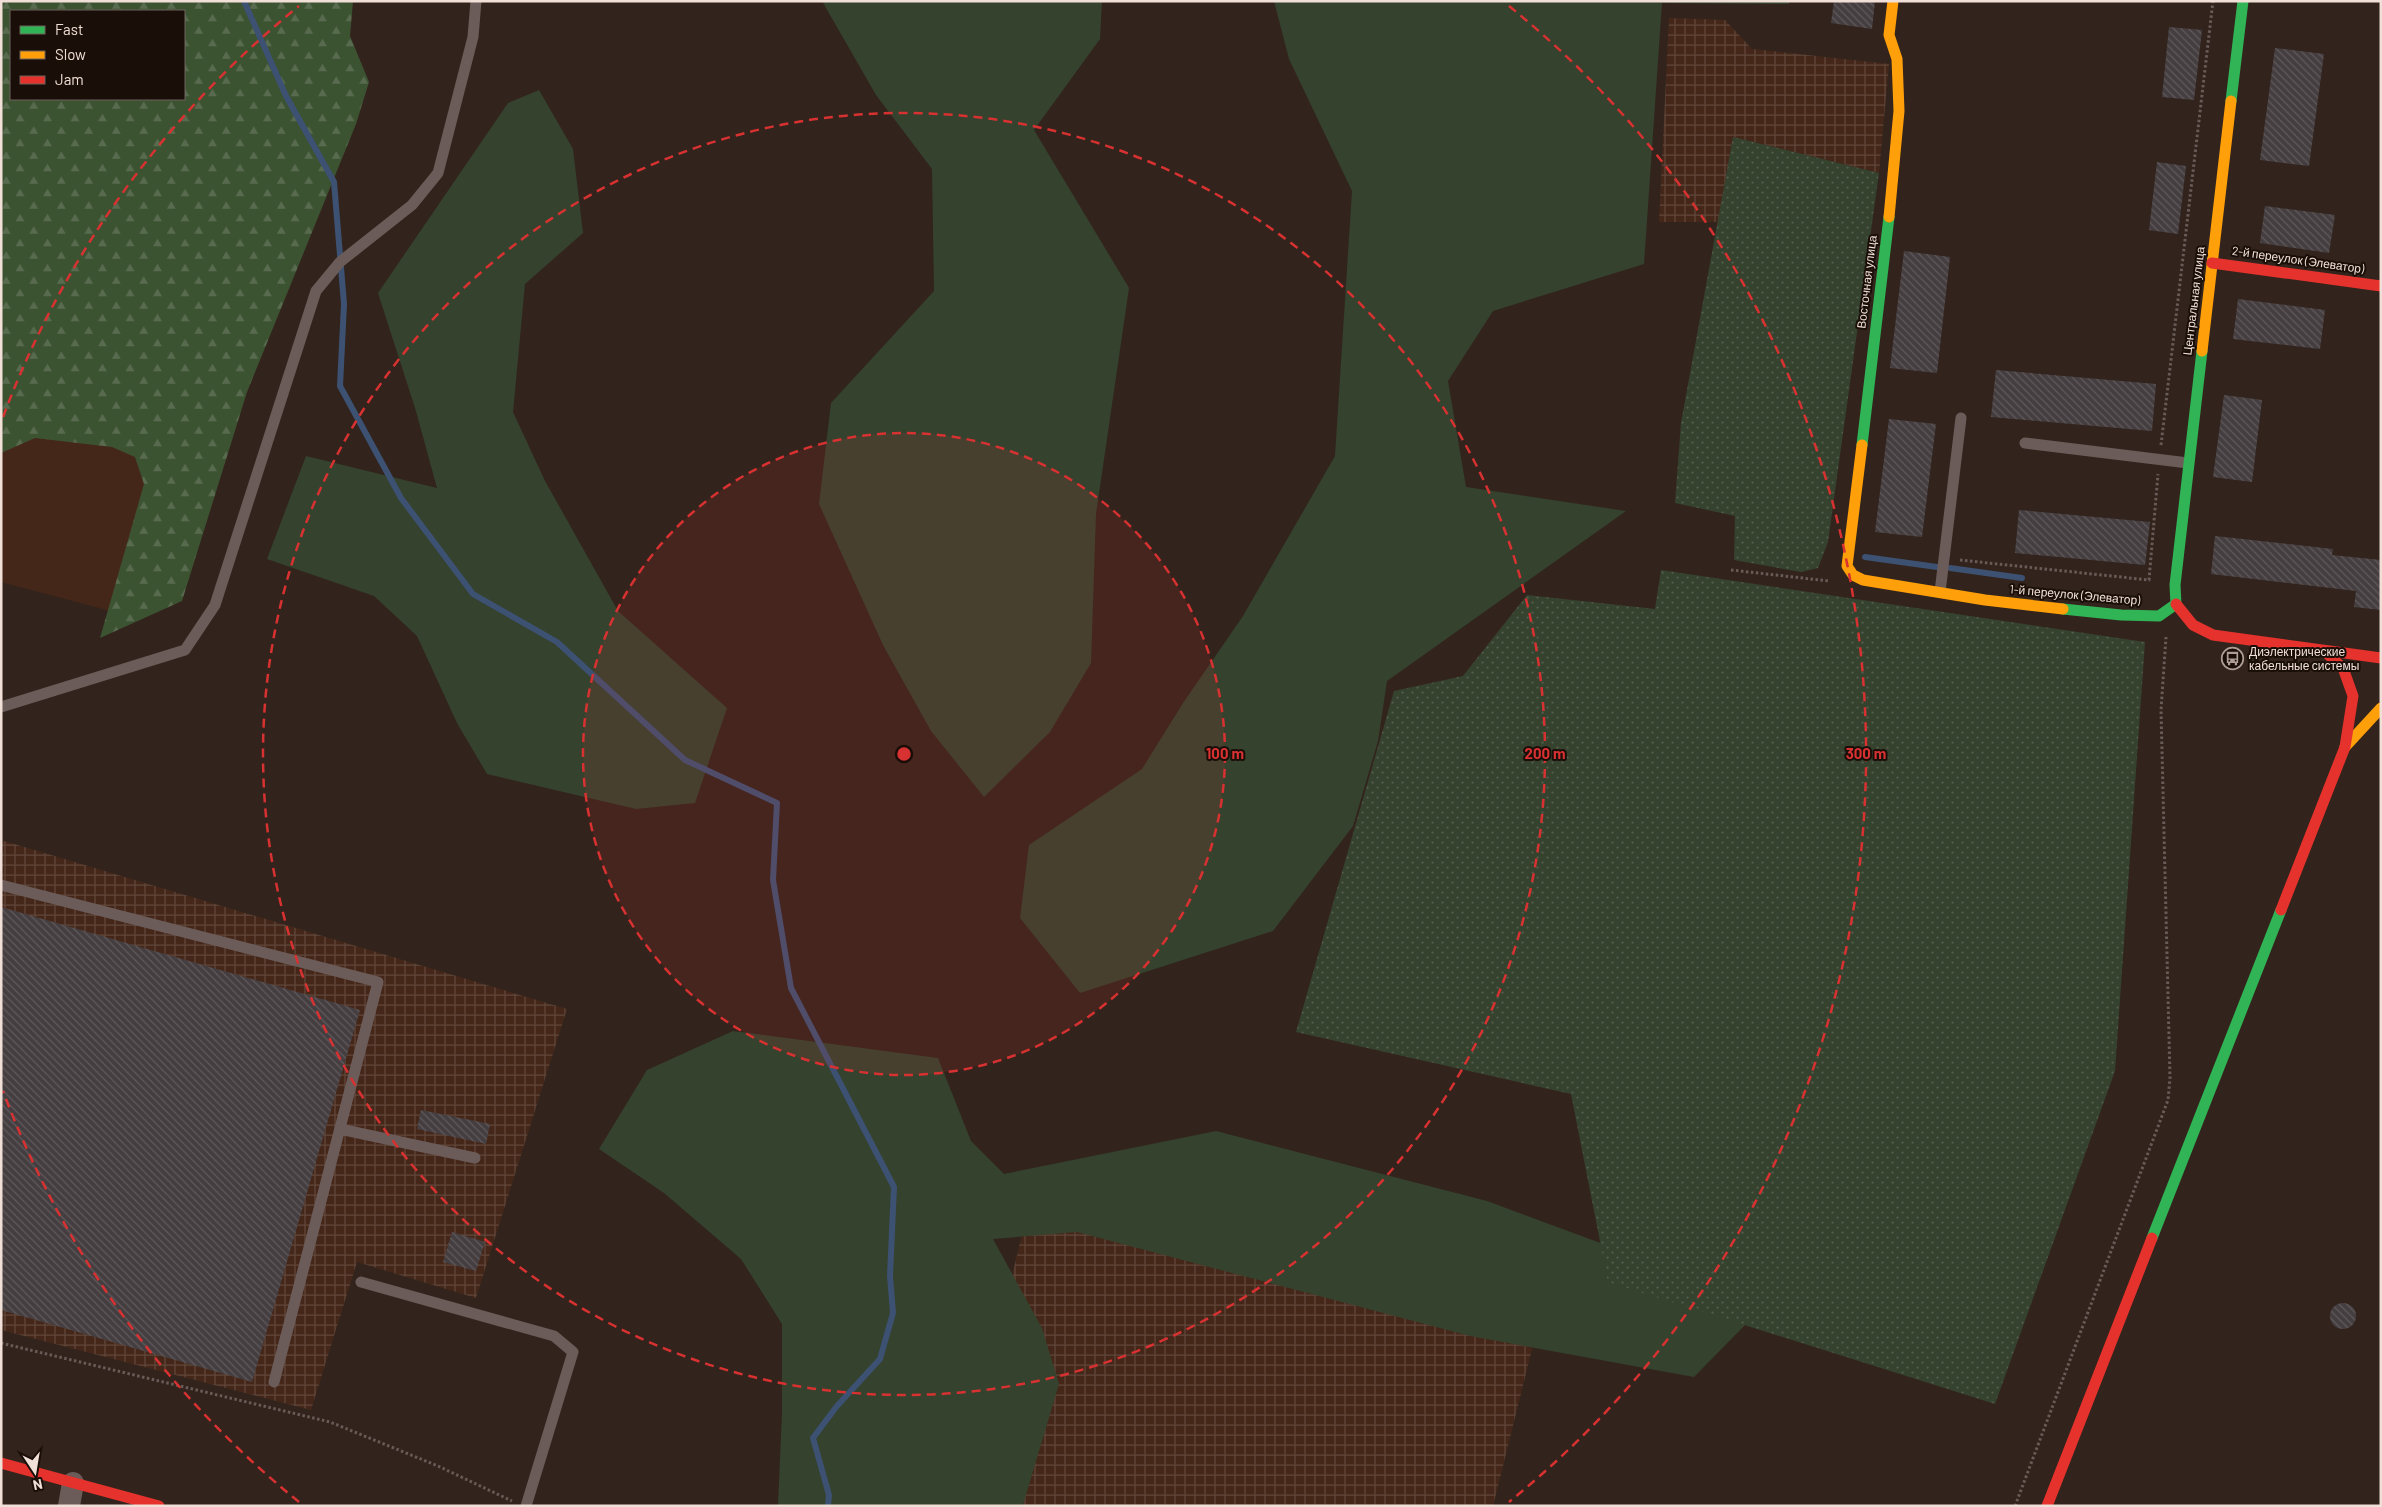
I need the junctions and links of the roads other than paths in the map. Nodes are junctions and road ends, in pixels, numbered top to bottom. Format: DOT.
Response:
graph roads {
  1 [pos="476,1"];
  2 [pos="1893,1"];
  3 [pos="2242,1"];
  4 [pos="2212,263"];
  5 [pos="2381,286"];
  6 [pos="1961,418"];
  7 [pos="2025,443"];
  8 [pos="2188,463"];
  9 [pos="1850,570"];
  10 [pos="1940,593"];
  11 [pos="2176,604"];
  12 [pos="2323,650"];
  13 [pos="2381,658"];
  14 [pos="1,707"];
  15 [pos="2381,708"];
  16 [pos="2345,746"];
  17 [pos="1,885"];
  18 [pos="340,1129"];
  19 [pos="475,1158"];
  20 [pos="361,1282"];
  21 [pos="274,1382"];
  22 [pos="1,1463"];
  23 [pos="73,1482"];
  24 [pos="69,1506"];
  25 [pos="159,1506"];
  26 [pos="526,1506"];
  27 [pos="2047,1506"];
  1 -- 14 [label="lane"];
  2 -- 9 [label="street, Восточная улица"];
  3 -- 4 [label="street, Центральная улица"];
  4 -- 5 [label="street, 2-й переулок (Элеватор)"];
  4 -- 8 [label="street, Центральная улица"];
  6 -- 10 [label="lane"];
  7 -- 8 [label="lane"];
  8 -- 11 [label="street, Центральная улица"];
  9 -- 10 [label="street, 1-й переулок (Элеватор)"];
  10 -- 11 [label="street, 1-й переулок (Элеватор)"];
  11 -- 12 [label="street"];
  12 -- 13 [label="street"];
  12 -- 16 [label="street"];
  15 -- 16 [label="street"];
  16 -- 27 [label="street"];
  17 -- 18 [label="lane"];
  18 -- 19 [label="lane"];
  18 -- 21 [label="lane"];
  20 -- 26 [label="lane"];
  22 -- 23 [label="street"];
  23 -- 24 [label="street"];
  23 -- 25 [label="street"];
}
